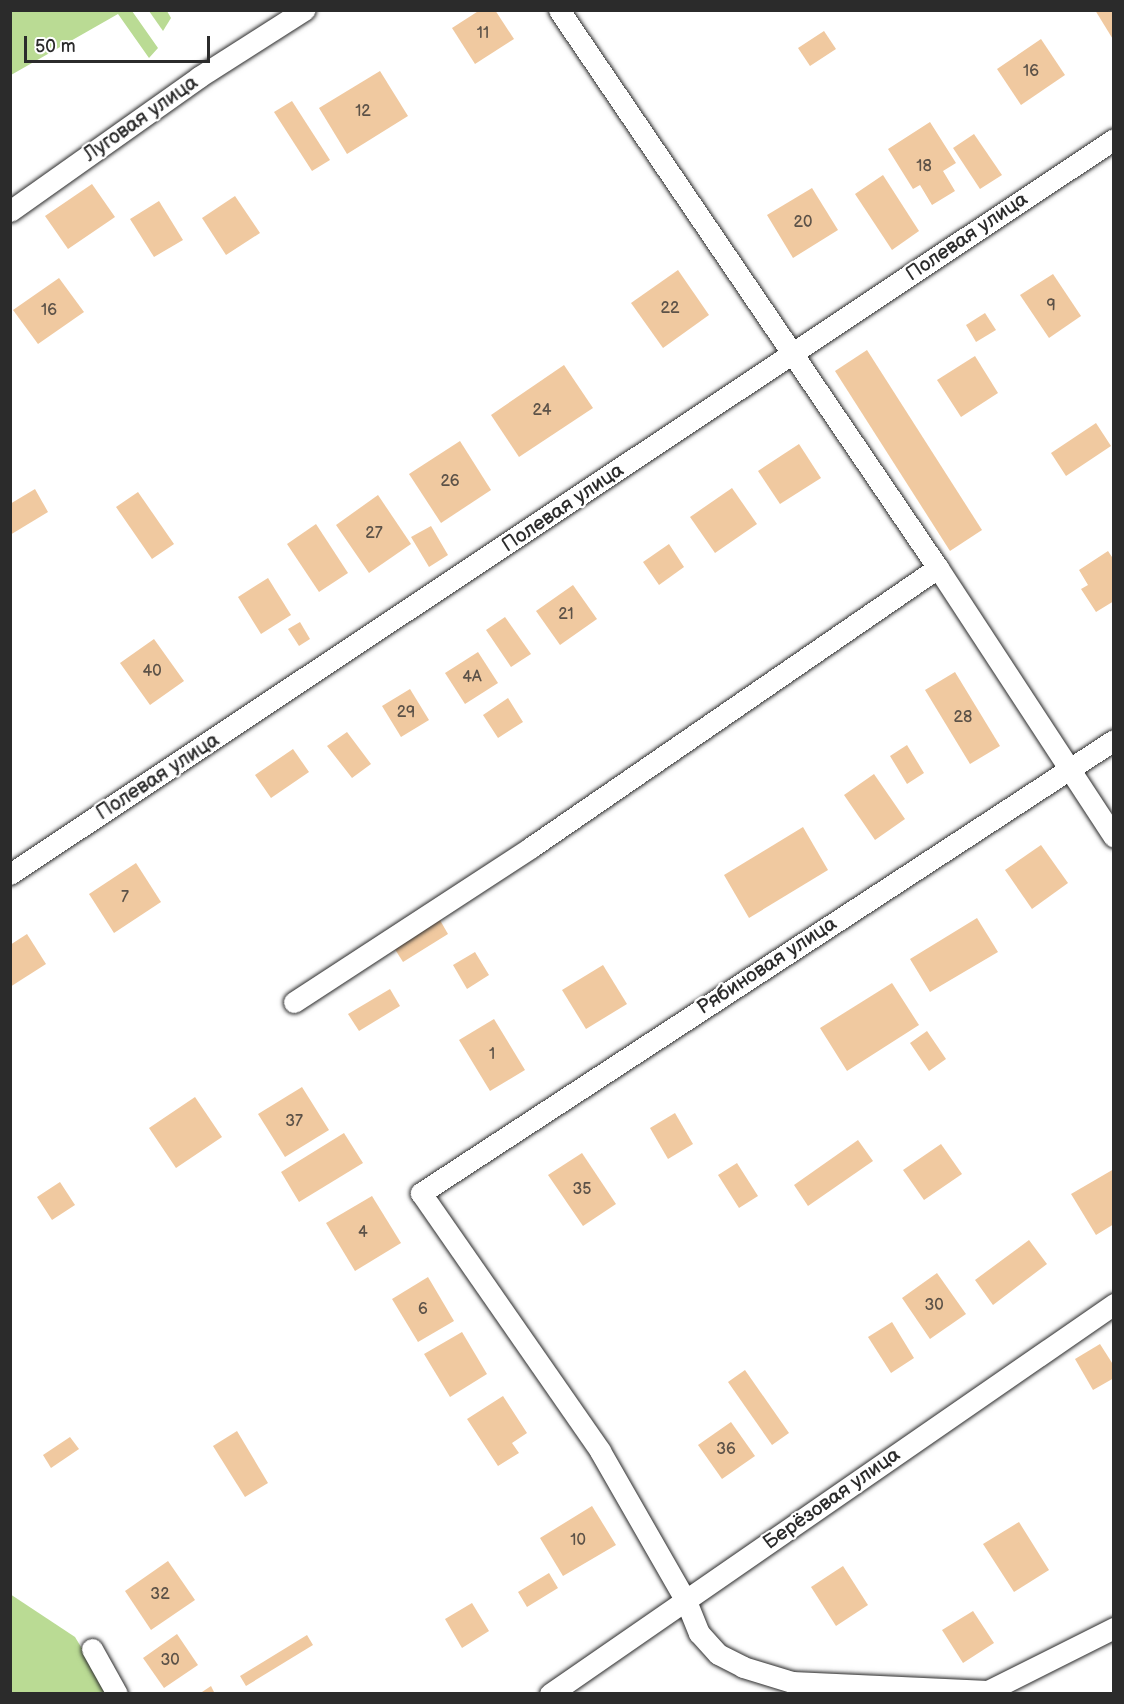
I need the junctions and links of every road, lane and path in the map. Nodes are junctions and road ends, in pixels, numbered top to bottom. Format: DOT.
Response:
graph roads {
  1 [pos="304,10"];
  2 [pos="559,10"];
  3 [pos="1113,139"];
  4 [pos="10,211"];
  5 [pos="792,353"];
  6 [pos="938,568"];
  7 [pos="1113,740"];
  8 [pos="1068,770"];
  9 [pos="1113,837"];
  10 [pos="10,874"];
  11 [pos="294,1002"];
  12 [pos="1113,1304"];
  13 [pos="686,1601"];
  14 [pos="1113,1628"];
  15 [pos="92,1649"];
  16 [pos="117,1694"];
  17 [pos="550,1694"];
  1 -- 4 [label="street, Луговая улица"];
  2 -- 5 [label="street"];
  3 -- 5 [label="street, Полевая улица"];
  5 -- 6 [label="street"];
  5 -- 10 [label="street, Полевая улица"];
  6 -- 8 [label="street"];
  6 -- 11 [label="street"];
  7 -- 8 [label="street, Рябиновая улица"];
  8 -- 9 [label="street"];
  8 -- 13 [label="street, Рябиновая улица"];
  12 -- 13 [label="street, Берёзовая улица"];
  13 -- 14 [label="street"];
  13 -- 17 [label="street, Берёзовая улица"];
  15 -- 16 [label="street"];
}
